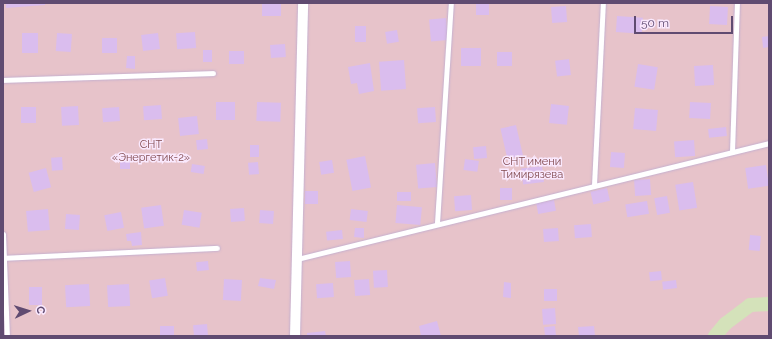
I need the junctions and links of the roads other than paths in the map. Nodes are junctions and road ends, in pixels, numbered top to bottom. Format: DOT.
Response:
graph roads {
  1 [pos="303,3"];
  2 [pos="451,3"];
  3 [pos="602,3"];
  4 [pos="737,3"];
  5 [pos="213,73"];
  6 [pos="3,80"];
  7 [pos="769,143"];
  8 [pos="732,152"];
  9 [pos="594,185"];
  10 [pos="437,223"];
  11 [pos="3,234"];
  12 [pos="217,248"];
  13 [pos="4,258"];
  14 [pos="297,259"];
  15 [pos="7,336"];
  16 [pos="295,336"];
  1 -- 14 [label="street"];
  2 -- 10 [label="lane"];
  3 -- 9 [label="lane"];
  4 -- 8 [label="lane"];
  5 -- 6 [label="lane"];
  7 -- 8 [label="lane"];
  8 -- 9 [label="lane"];
  9 -- 10 [label="lane"];
  10 -- 14 [label="lane"];
  11 -- 13 [label="lane"];
  12 -- 13 [label="lane"];
  13 -- 15 [label="lane"];
  14 -- 16 [label="street"];
}
